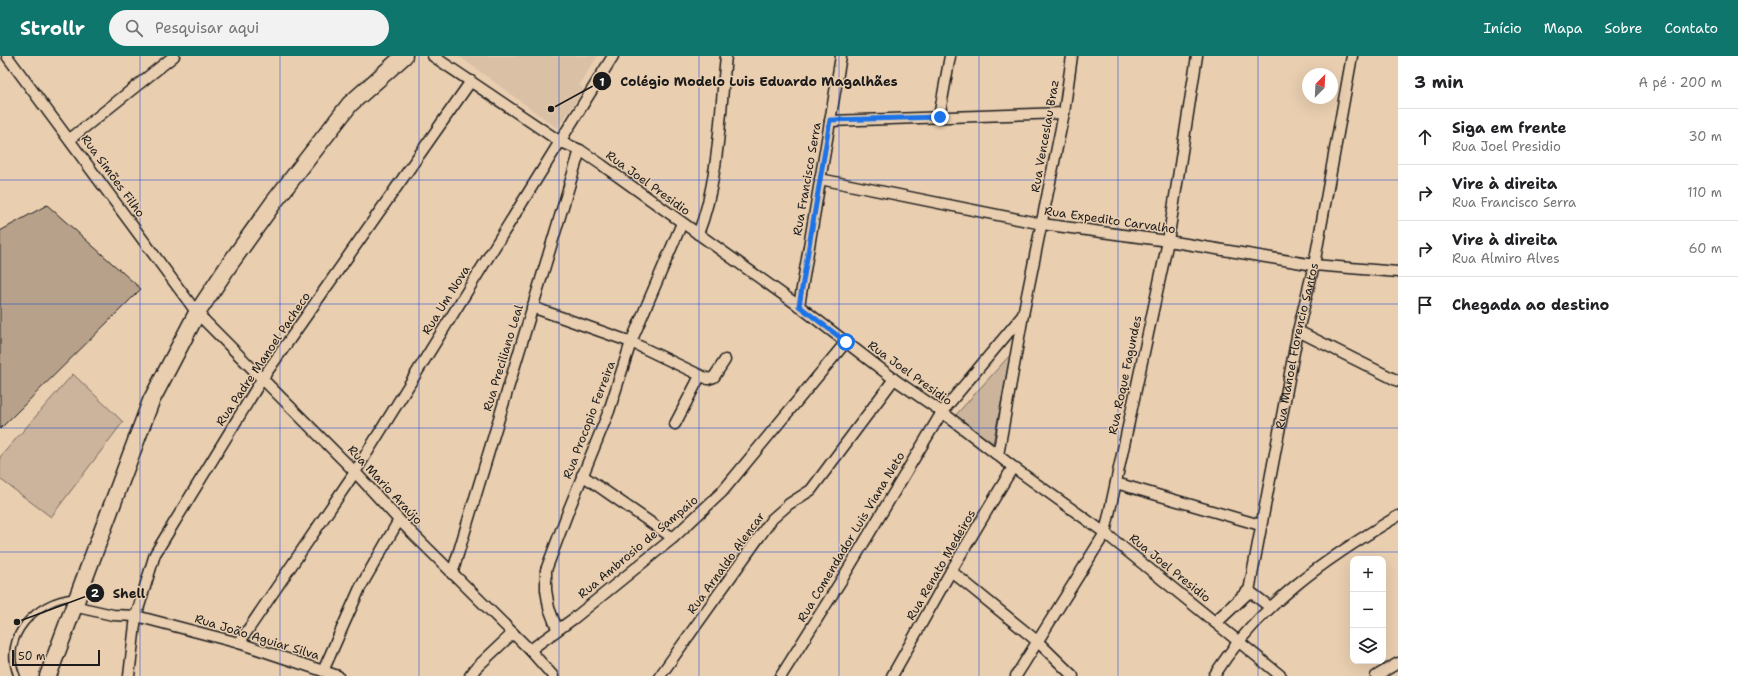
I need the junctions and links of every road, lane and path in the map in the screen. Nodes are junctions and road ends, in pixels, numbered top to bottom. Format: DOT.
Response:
graph roads {
  1 [pos="7,56"];
  2 [pos="174,56"];
  3 [pos="404,56"];
  4 [pos="433,56"];
  5 [pos="614,56"];
  6 [pos="726,56"];
  7 [pos="841,56"];
  8 [pos="950,56"];
  9 [pos="1072,56"];
  10 [pos="1198,56"];
  11 [pos="1352,56"];
  12 [pos="471,81"];
  13 [pos="1064,113"];
  14 [pos="940,117"];
  15 [pos="830,120"];
  16 [pos="70,139"];
  17 [pos="559,142"];
  18 [pos="580,150"];
  19 [pos="820,179"];
  20 [pos="682,223"];
  21 [pos="1042,224"];
  22 [pos="698,234"];
  23 [pos="1168,241"];
  24 [pos="1314,265"];
  25 [pos="1398,272"];
  26 [pos="799,306"];
  27 [pos="532,307"];
  28 [pos="197,313"];
  29 [pos="1023,315"];
  30 [pos="1298,331"];
  31 [pos="631,342"];
  32 [pos="846,342"];
  33 [pos="725,360"];
  34 [pos="700,376"];
  35 [pos="262,379"];
  36 [pos="894,379"];
  37 [pos="1398,381"];
  38 [pos="942,412"];
  39 [pos="675,424"];
  40 [pos="998,455"];
  41 [pos="1013,467"];
  42 [pos="355,472"];
  43 [pos="582,475"];
  44 [pos="1116,482"];
  45 [pos="1398,516"];
  46 [pos="399,520"];
  47 [pos="1260,525"];
  48 [pos="1105,533"];
  49 [pos="673,538"];
  50 [pos="951,571"];
  51 [pos="452,574"];
  52 [pos="1249,591"];
  53 [pos="75,602"];
  54 [pos="1270,607"];
  55 [pos="136,616"];
  56 [pos="1216,622"];
  57 [pos="557,629"];
  58 [pos="513,633"];
  59 [pos="1036,641"];
  60 [pos="1238,642"];
  61 [pos="239,643"];
  62 [pos="530,650"];
  63 [pos="1398,662"];
  64 [pos="323,671"];
  65 [pos="17,676"];
  66 [pos="48,676"];
  67 [pos="129,676"];
  68 [pos="338,676"];
  69 [pos="470,676"];
  70 [pos="553,676"];
  71 [pos="660,676"];
  72 [pos="781,676"];
  73 [pos="892,676"];
  74 [pos="1016,676"];
  75 [pos="1073,676"];
  76 [pos="1214,676"];
  77 [pos="1281,676"];
  78 [pos="1376,676"];
  1 -- 16 [label="street, Rua Simões Filho"];
  2 -- 16 [label="street"];
  3 -- 28 [label="main road"];
  4 -- 12 [label="street, Rua Joel Presidio"];
  5 -- 17 [label="street, Rua Um Nova"];
  6 -- 22 [label="street"];
  7 -- 15 [label="street, Rua Francisco Serra"];
  8 -- 14 [label="street"];
  9 -- 13 [label="street, Rua Venceslau Braz"];
  10 -- 23 [label="street, Rua Roque Fagundes"];
  11 -- 24 [label="street, Rua Manoel Florencio Santos"];
  12 -- 17 [label="street, Rua Joel Presidio"];
  12 -- 35 [label="street, Rua Padre Manoel Pacheco"];
  13 -- 14 [label="street"];
  13 -- 21 [label="street, Rua Venceslau Braz"];
  14 -- 15 [label="street"];
  15 -- 19 [label="street, Rua Francisco Serra"];
  16 -- 28 [label="street, Rua Simões Filho"];
  17 -- 18 [label="street, Rua Joel Presidio"];
  17 -- 42 [label="street, Rua Um Nova"];
  18 -- 20 [label="street, Rua Joel Presidio"];
  18 -- 27 [label="street, Rua Preciliano Leal"];
  19 -- 21 [label="street, Rua Expedito Carvalho"];
  19 -- 26 [label="street, Rua Francisco Serra"];
  20 -- 22 [label="street, Rua Joel Presidio"];
  20 -- 31 [label="street, Rua Procopio Ferreira"];
  21 -- 23 [label="street, Rua Expedito Carvalho"];
  21 -- 29 [label="street, Rua Venceslau Braz"];
  22 -- 26 [label="street, Rua Joel Presidio"];
  23 -- 24 [label="street, Rua Expedito Carvalho"];
  23 -- 44 [label="street, Rua Roque Fagundes"];
  24 -- 25 [label="street, Rua Expedito Carvalho"];
  24 -- 30 [label="street, Rua Manoel Florencio Santos"];
  26 -- 32 [label="street, Rua Joel Presidio"];
  27 -- 31 [label="street"];
  27 -- 51 [label="street, Rua Preciliano Leal"];
  28 -- 35 [label="street, Rua Mario Araújo"];
  28 -- 53 [label="main road"];
  29 -- 38 [label="street, Rua Comendador Luis Viana Neto"];
  29 -- 40 [label="street, Rua Venceslau Braz"];
  30 -- 37 [label="street"];
  30 -- 47 [label="street, Rua Manoel Florencio Santos"];
  31 -- 34 [label="street"];
  31 -- 43 [label="street, Rua Procopio Ferreira"];
  32 -- 36 [label="street, Rua Joel Presidio"];
  32 -- 49 [label="street, Rua Ambrosio de Sampaio"];
  33 -- 34 [label="street"];
  34 -- 39 [label="street"];
  35 -- 42 [label="street, Rua Mario Araújo"];
  35 -- 55 [label="street, Rua Padre Manoel Pacheco"];
  36 -- 38 [label="street, Rua Joel Presidio"];
  36 -- 71 [label="street, Rua Arnaldo Alencar"];
  38 -- 40 [label="street, Rua Joel Presidio"];
  38 -- 72 [label="street, Rua Comendador Luis Viana Neto"];
  40 -- 41 [label="street, Rua Joel Presidio"];
  41 -- 48 [label="street, Rua Joel Presidio"];
  41 -- 50 [label="street, Rua Renato Medeiros"];
  42 -- 46 [label="street, Rua Mario Araújo"];
  42 -- 61 [label="street, Rua Um Nova"];
  43 -- 49 [label="street"];
  43 -- 57 [label="street, Rua Procopio Ferreira"];
  44 -- 47 [label="street"];
  44 -- 48 [label="street, Rua Roque Fagundes"];
  45 -- 54 [label="street"];
  46 -- 51 [label="street, Rua Mario Araújo"];
  46 -- 64 [label="street"];
  47 -- 52 [label="street, Rua Manoel Florencio Santos"];
  48 -- 56 [label="street, Rua Joel Presidio"];
  48 -- 59 [label="street, Rua Roque Fagundes"];
  49 -- 57 [label="street, Rua Ambrosio de Sampaio"];
  50 -- 59 [label="street"];
  50 -- 73 [label="street, Rua Renato Medeiros"];
  51 -- 58 [label="street, Rua Mario Araújo"];
  52 -- 54 [label="street"];
  52 -- 56 [label="street"];
  53 -- 55 [label="street, Rua João Aguiar Silva"];
  53 -- 65 [label="lane"];
  53 -- 66 [label="main road"];
  54 -- 60 [label="street"];
  55 -- 61 [label="street, Rua João Aguiar Silva"];
  55 -- 67 [label="street, Rua Padre Manoel Pacheco"];
  56 -- 60 [label="street, Rua Joel Presidio"];
  57 -- 62 [label="street, Rua Ambrosio de Sampaio"];
  58 -- 62 [label="street, Rua Mario Araújo"];
  58 -- 69 [label="street"];
  59 -- 74 [label="street, Rua Roque Fagundes"];
  59 -- 75 [label="street"];
  60 -- 76 [label="street"];
  60 -- 77 [label="street, Rua Joel Presidio"];
  61 -- 64 [label="street, Rua João Aguiar Silva"];
  62 -- 70 [label="street, Rua Mario Araújo"];
  63 -- 78 [label="street"];
  64 -- 68 [label="street, Rua João Aguiar Silva"];
}
